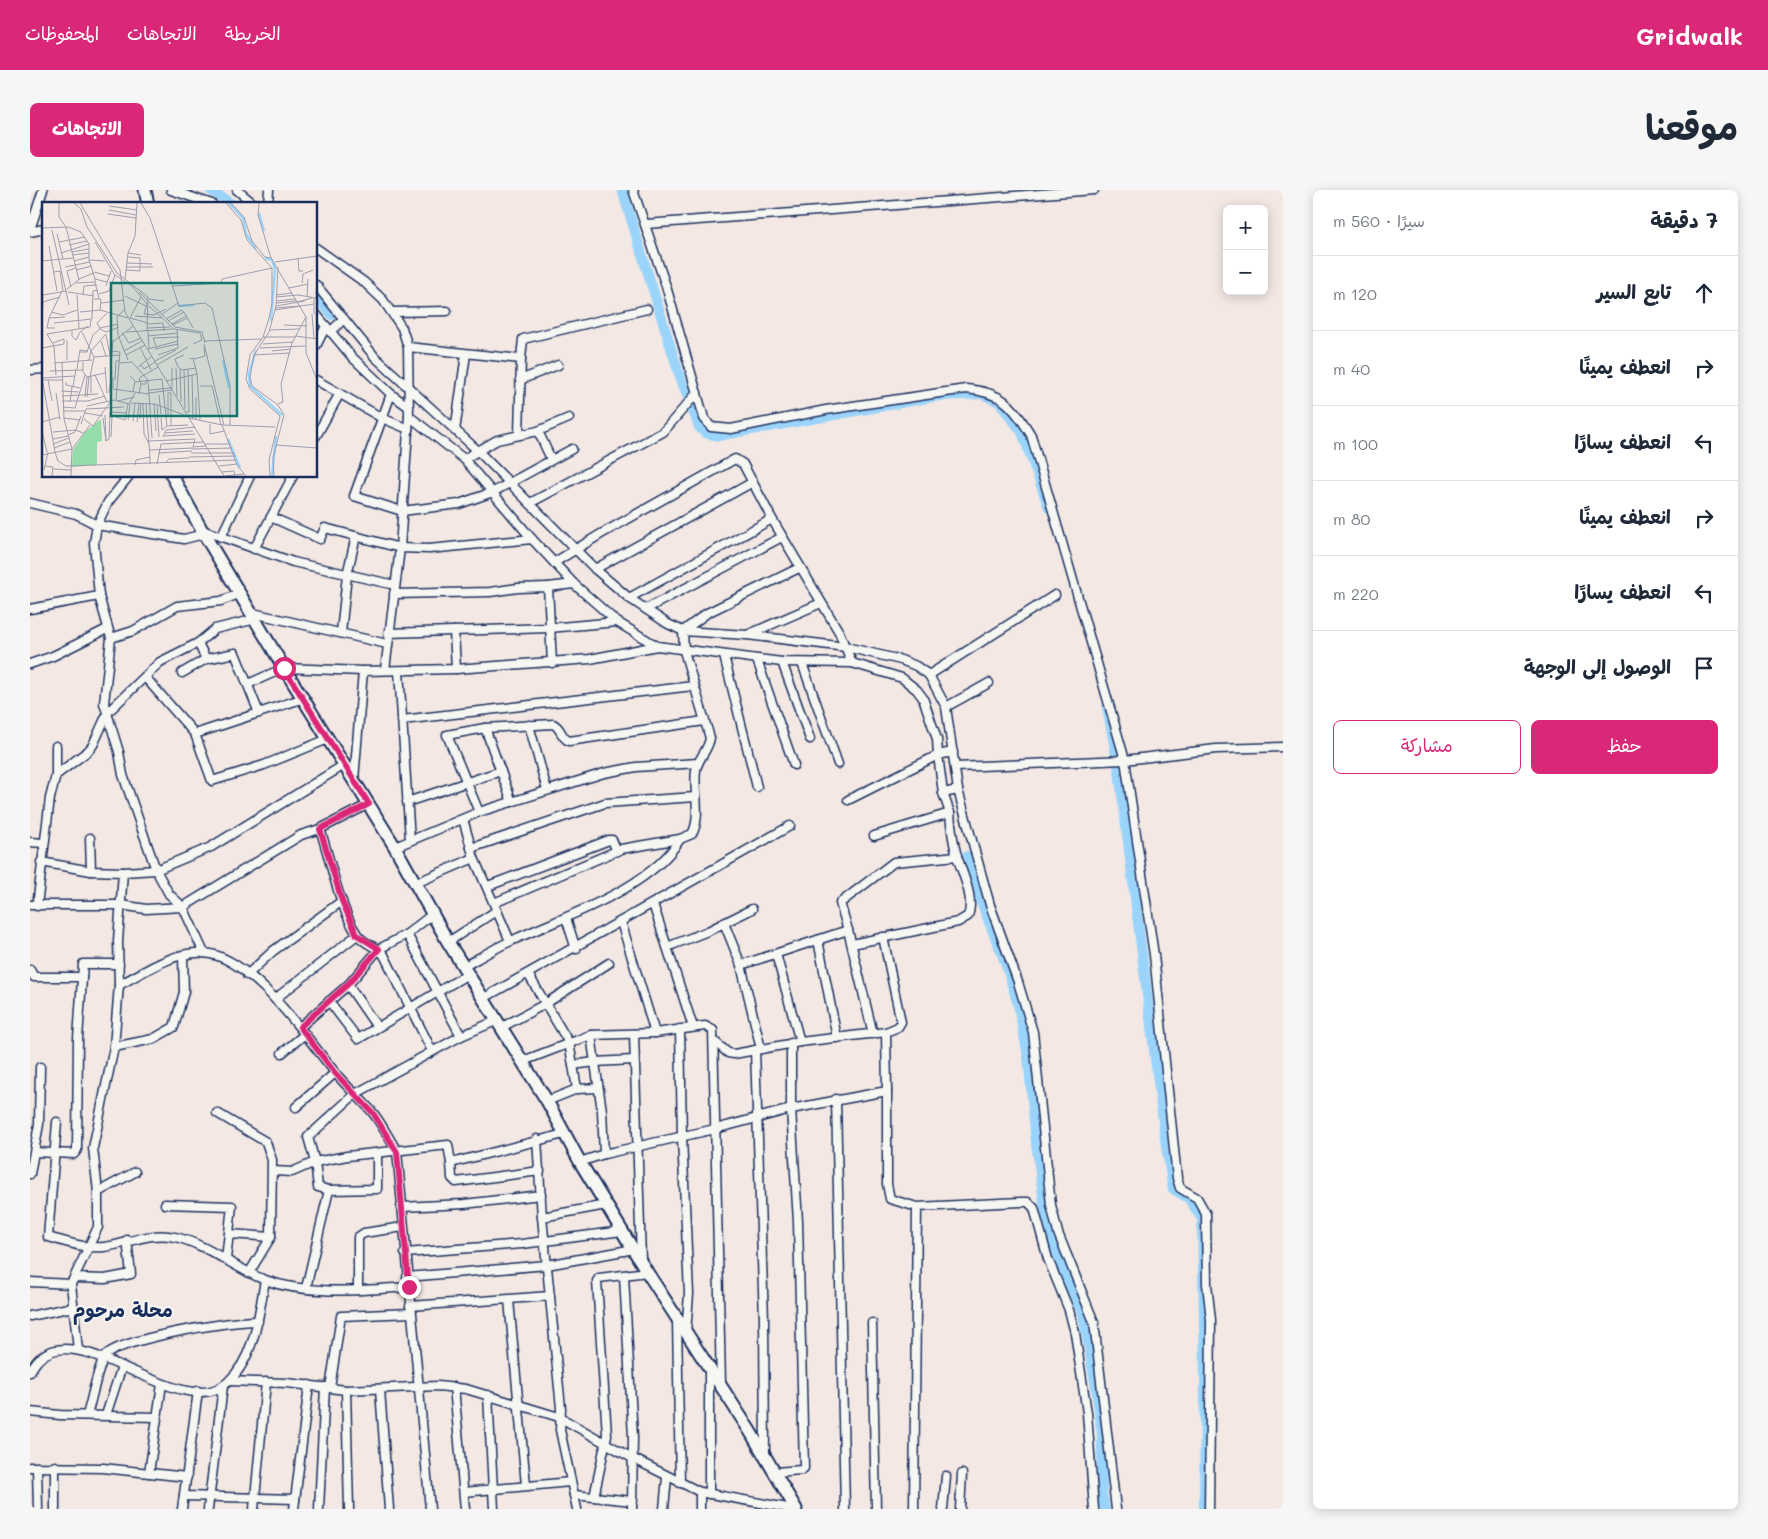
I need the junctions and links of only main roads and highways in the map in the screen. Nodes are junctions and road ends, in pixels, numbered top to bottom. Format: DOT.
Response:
graph roads {
  1 [pos="173,478"];
  2 [pos="794,1509"];
  1 -- 2 [label="main road"];
}
